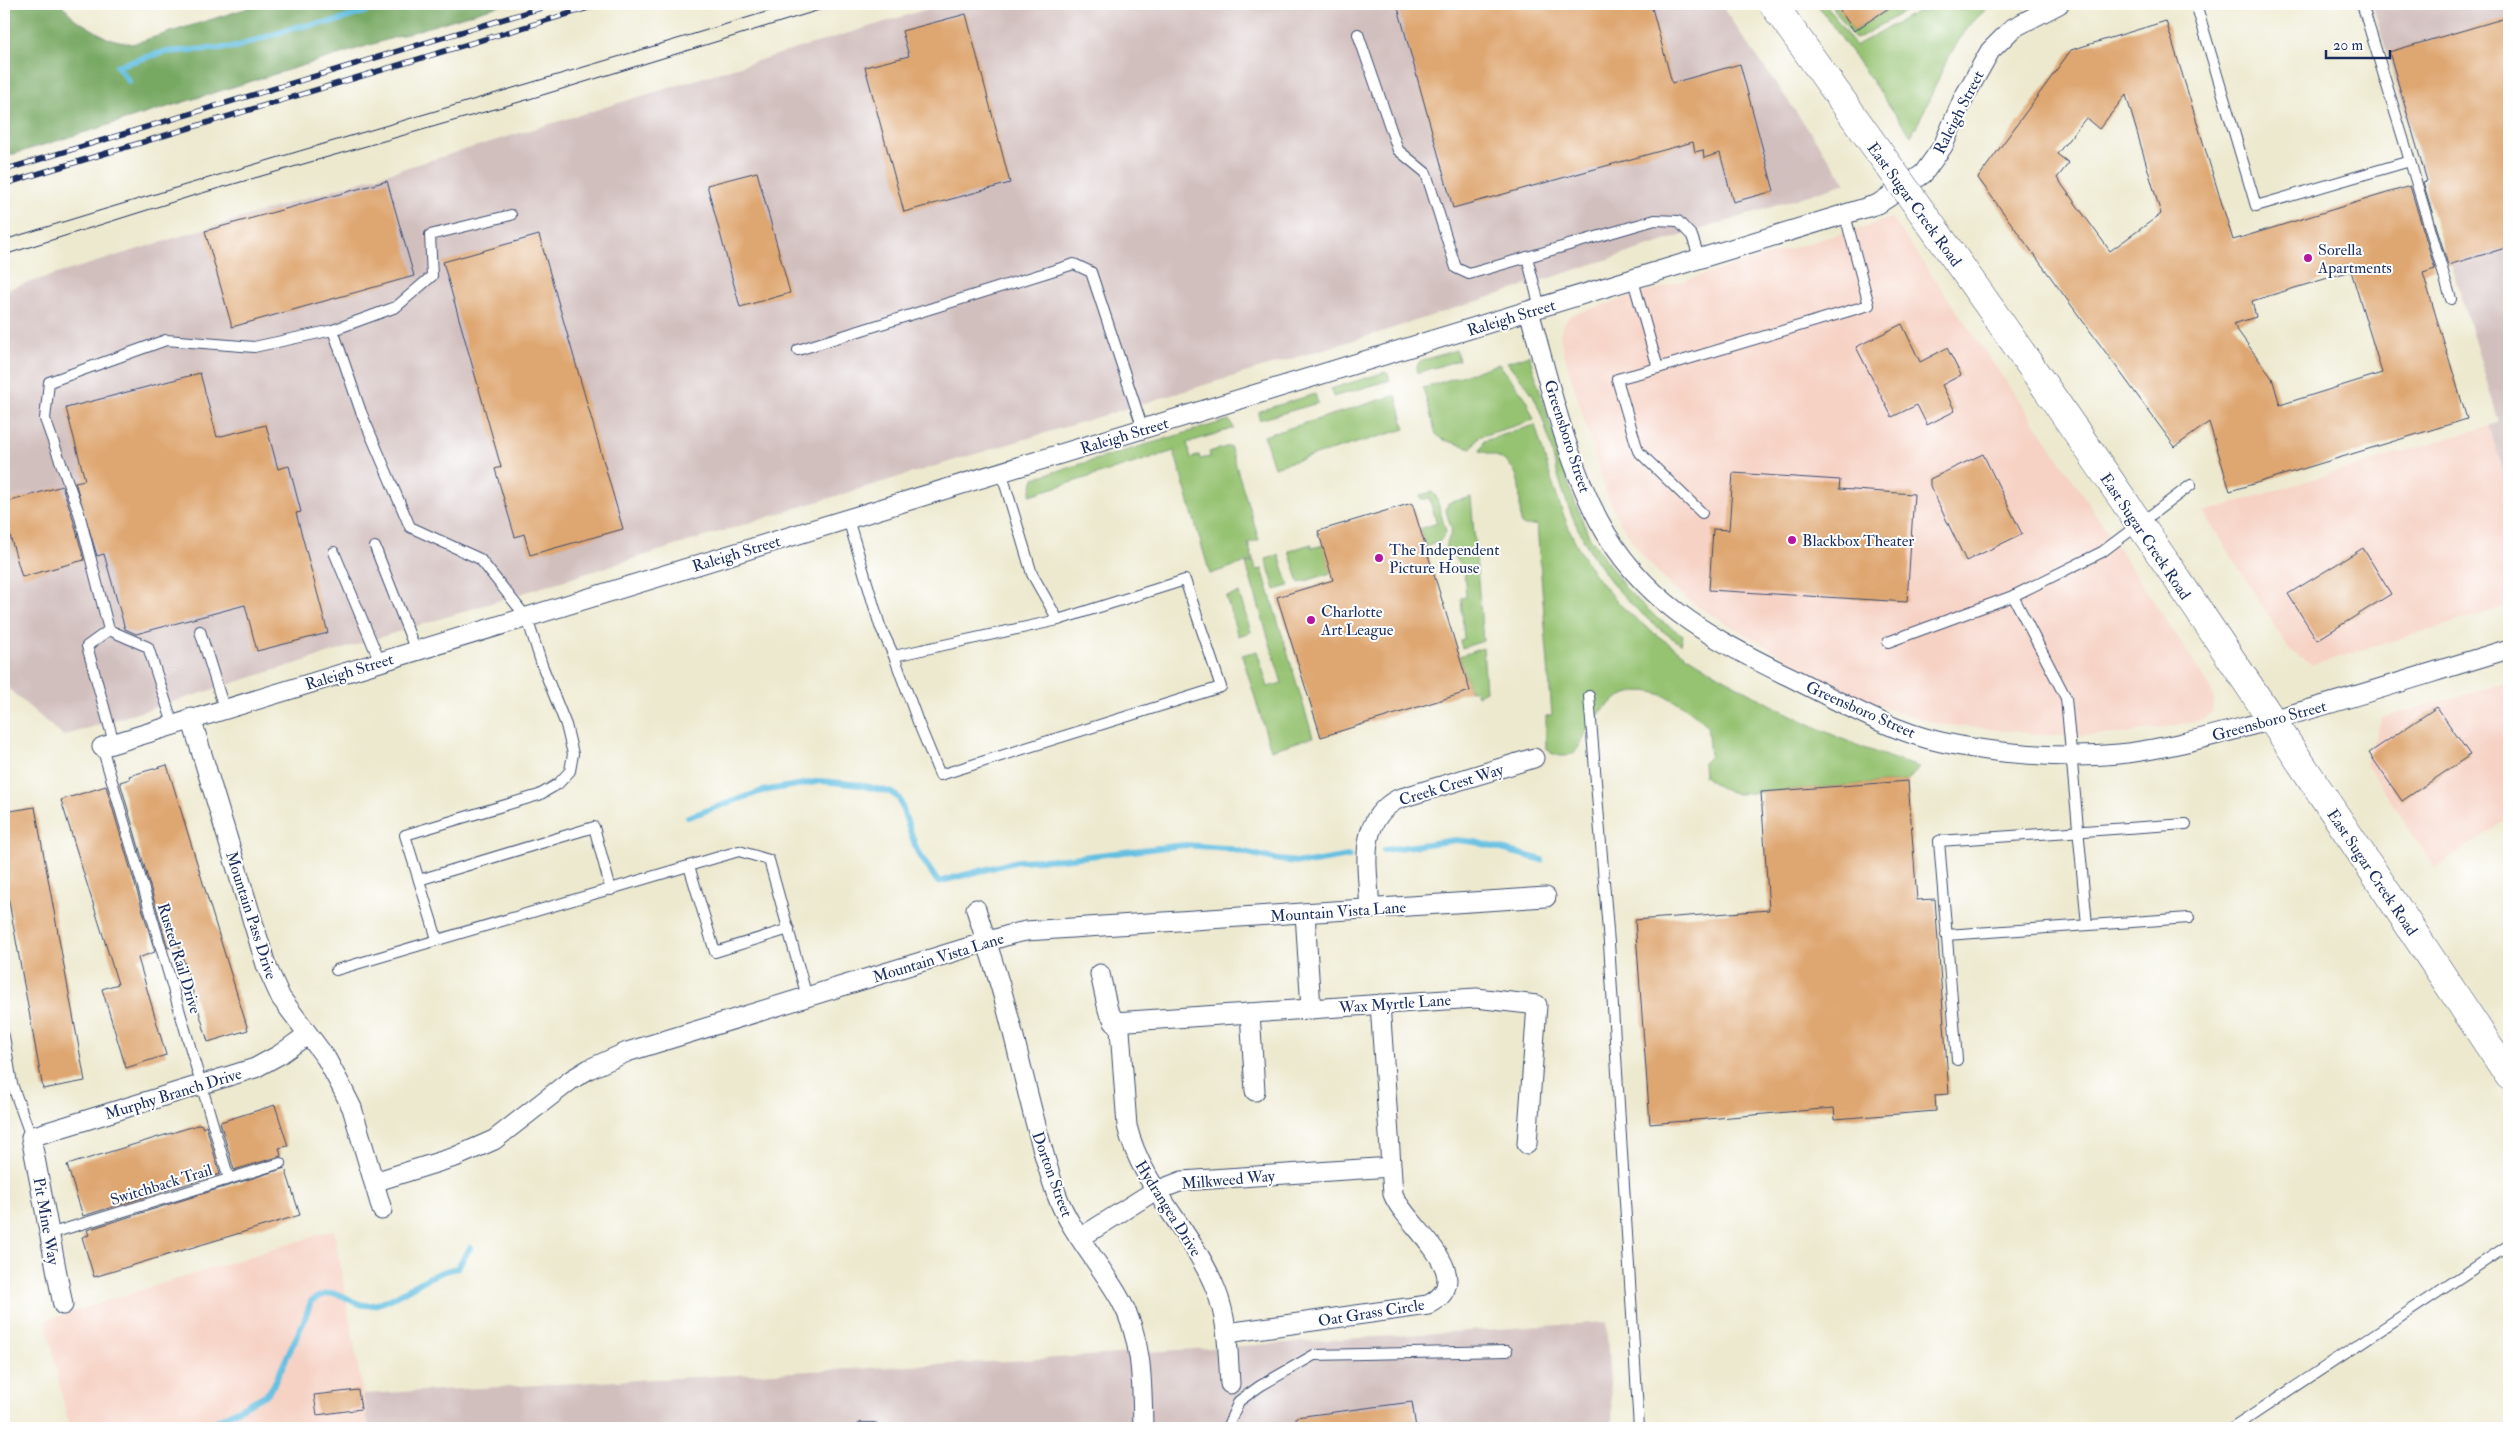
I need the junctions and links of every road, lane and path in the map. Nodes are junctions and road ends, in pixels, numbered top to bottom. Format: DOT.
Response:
graph roads {
  1 [pos="1772,4"];
  2 [pos="2059,4"];
  3 [pos="2196,4"];
  4 [pos="2362,4"];
  5 [pos="1358,34"];
  6 [pos="2410,161"];
  7 [pos="511,215"];
  8 [pos="1845,215"];
  9 [pos="1527,257"];
  10 [pos="1700,260"];
  11 [pos="1632,280"];
  12 [pos="2451,298"];
  13 [pos="1535,310"];
  14 [pos="333,330"];
  15 [pos="798,350"];
  16 [pos="1658,368"];
  17 [pos="1143,429"];
  18 [pos="1001,471"];
  19 [pos="2191,485"];
  20 [pos="1702,513"];
  21 [pos="848,519"];
  22 [pos="2139,524"];
  23 [pos="375,547"];
  24 [pos="334,552"];
  25 [pos="2013,596"];
  26 [pos="528,618"];
  27 [pos="1058,620"];
  28 [pos="109,630"];
  29 [pos="200,631"];
  30 [pos="1888,642"];
  31 [pos="2509,649"];
  32 [pos="416,651"];
  33 [pos="894,656"];
  34 [pos="380,662"];
  35 [pos="1589,696"];
  36 [pos="224,708"];
  37 [pos="191,718"];
  38 [pos="2272,720"];
  39 [pos="173,724"];
  40 [pos="108,745"];
  41 [pos="2072,755"];
  42 [pos="1534,758"];
  43 [pos="2186,824"];
  44 [pos="2080,831"];
  45 [pos="689,866"];
  46 [pos="419,880"];
  47 [pos="611,890"];
  48 [pos="1546,897"];
  49 [pos="976,909"];
  50 [pos="1370,909"];
  51 [pos="1305,913"];
  52 [pos="2189,918"];
  53 [pos="2087,925"];
  54 [pos="789,929"];
  55 [pos="1946,934"];
  56 [pos="437,939"];
  57 [pos="987,942"];
  58 [pos="336,970"];
  59 [pos="1100,974"];
  60 [pos="807,997"];
  61 [pos="1380,1004"];
  62 [pos="1311,1009"];
  63 [pos="1250,1013"];
  64 [pos="1114,1022"];
  65 [pos="307,1035"];
  66 [pos="4,1036"];
  67 [pos="1957,1060"];
  68 [pos="2509,1076"];
  69 [pos="202,1085"];
  70 [pos="1255,1091"];
  71 [pos="31,1137"];
  72 [pos="1526,1144"];
  73 [pos="281,1163"];
  74 [pos="1391,1166"];
  75 [pos="229,1179"];
  76 [pos="374,1182"];
  77 [pos="1156,1190"];
  78 [pos="382,1210"];
  79 [pos="49,1234"];
  80 [pos="1080,1238"];
  81 [pos="2509,1245"];
  82 [pos="62,1305"];
  83 [pos="1227,1333"];
  84 [pos="1507,1351"];
  85 [pos="1230,1384"];
  86 [pos="862,1428"];
  87 [pos="874,1428"];
  88 [pos="1144,1428"];
  89 [pos="1226,1428"];
  90 [pos="1638,1428"];
  91 [pos="2233,1428"];
  1 -- 22 [label="main road, East Sugar Creek Road, bridge"];
  2 -- 8 [label="street, Raleigh Street"];
  3 -- 6 [label="lane"];
  4 -- 6 [label="lane"];
  5 -- 9 [label="lane"];
  6 -- 12 [label="lane"];
  7 -- 14 [label="lane"];
  8 -- 10 [label="street, Raleigh Street"];
  8 -- 16 [label="lane"];
  9 -- 10 [label="lane"];
  9 -- 13 [label="lane"];
  10 -- 11 [label="street, Raleigh Street"];
  11 -- 13 [label="street, Raleigh Street"];
  11 -- 16 [label="lane"];
  13 -- 17 [label="street, Raleigh Street"];
  13 -- 41 [label="street, Greensboro Street"];
  14 -- 26 [label="lane"];
  14 -- 28 [label="lane"];
  15 -- 17 [label="lane"];
  16 -- 20 [label="lane"];
  17 -- 18 [label="street, Raleigh Street"];
  18 -- 21 [label="street, Raleigh Street"];
  18 -- 27 [label="lane"];
  19 -- 22 [label="lane"];
  21 -- 26 [label="street, Raleigh Street"];
  21 -- 33 [label="lane"];
  22 -- 25 [label="lane"];
  22 -- 38 [label="main road, East Sugar Creek Road"];
  23 -- 32 [label="lane"];
  24 -- 34 [label="lane"];
  25 -- 30 [label="lane"];
  25 -- 41 [label="lane"];
  26 -- 32 [label="street, Raleigh Street"];
  26 -- 46 [label="lane"];
  27 -- 33 [label="lane"];
  27 -- 33 [label="lane"];
  28 -- 39 [label="lane"];
  28 -- 40 [label="lane, Rusted Rail Drive"];
  29 -- 36 [label="lane"];
  31 -- 38 [label="street, Greensboro Street"];
  32 -- 34 [label="street, Raleigh Street"];
  34 -- 36 [label="street, Raleigh Street"];
  35 -- 90 [label="lane"];
  36 -- 37 [label="street, Raleigh Street"];
  37 -- 39 [label="street, Raleigh Street"];
  37 -- 65 [label="street, Mountain Pass Drive"];
  38 -- 41 [label="street, Greensboro Street"];
  38 -- 68 [label="main road, East Sugar Creek Road"];
  39 -- 40 [label="street, Raleigh Street"];
  40 -- 69 [label="lane, Rusted Rail Drive"];
  41 -- 44 [label="lane"];
  42 -- 50 [label="street, Creek Crest Way"];
  43 -- 44 [label="lane"];
  44 -- 53 [label="lane"];
  44 -- 55 [label="lane"];
  45 -- 47 [label="lane"];
  45 -- 54 [label="lane"];
  45 -- 54 [label="lane"];
  46 -- 47 [label="lane"];
  46 -- 56 [label="lane"];
  47 -- 56 [label="lane"];
  48 -- 50 [label="street, Mountain Vista Lane"];
  49 -- 57 [label="street, Dorton Street"];
  50 -- 51 [label="street, Mountain Vista Lane"];
  51 -- 57 [label="street, Mountain Vista Lane"];
  51 -- 62 [label="street"];
  52 -- 53 [label="lane"];
  53 -- 55 [label="lane"];
  54 -- 60 [label="lane"];
  55 -- 67 [label="lane"];
  56 -- 58 [label="lane"];
  57 -- 60 [label="street, Mountain Vista Lane"];
  57 -- 80 [label="street, Dorton Street"];
  59 -- 64 [label="street, Hydrangea Drive"];
  60 -- 76 [label="street, Mountain Vista Lane"];
  61 -- 62 [label="street, Wax Myrtle Lane"];
  61 -- 72 [label="street, Wax Myrtle Lane"];
  61 -- 74 [label="street, Oat Grass Circle"];
  62 -- 63 [label="street, Wax Myrtle Lane"];
  63 -- 64 [label="street, Wax Myrtle Lane"];
  63 -- 70 [label="street"];
  64 -- 77 [label="street, Hydrangea Drive"];
  65 -- 69 [label="street, Murphy Branch Drive"];
  65 -- 76 [label="street, Mountain Pass Drive"];
  66 -- 71 [label="lane"];
  69 -- 71 [label="street, Murphy Branch Drive"];
  69 -- 75 [label="lane, Rusted Rail Drive"];
  71 -- 79 [label="street, Pit Mine Way"];
  73 -- 75 [label="lane, Switchback Trail"];
  74 -- 77 [label="street, Milkweed Way"];
  74 -- 83 [label="street, Oat Grass Circle"];
  75 -- 79 [label="lane, Switchback Trail"];
  76 -- 78 [label="street, Mountain Pass Drive"];
  77 -- 80 [label="street, Milkweed Way"];
  77 -- 83 [label="street, Hydrangea Drive"];
  79 -- 82 [label="street, Pit Mine Way"];
  80 -- 88 [label="street, Dorton Street"];
  81 -- 91 [label="lane"];
  83 -- 85 [label="street, Hydrangea Drive"];
  84 -- 89 [label="lane"];
  86 -- 87 [label="lane"];
}
